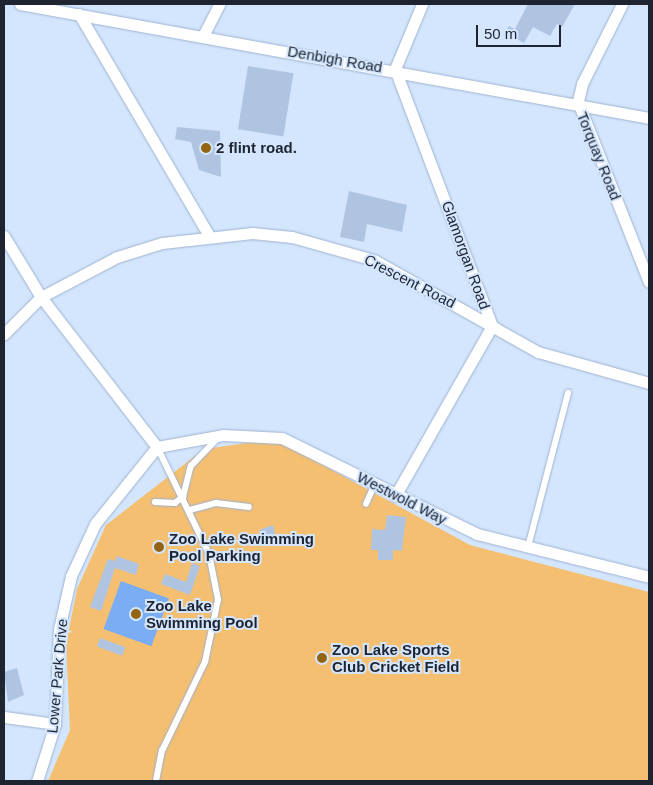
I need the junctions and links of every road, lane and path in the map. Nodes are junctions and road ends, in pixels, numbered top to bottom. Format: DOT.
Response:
graph roads {
  1 [pos="20,4"];
  2 [pos="219,4"];
  3 [pos="422,4"];
  4 [pos="622,4"];
  5 [pos="80,14"];
  6 [pos="203,36"];
  7 [pos="395,69"];
  8 [pos="578,102"];
  9 [pos="649,118"];
  10 [pos="4,236"];
  11 [pos="209,236"];
  12 [pos="649,282"];
  13 [pos="41,298"];
  14 [pos="492,326"];
  15 [pos="4,334"];
  16 [pos="649,383"];
  17 [pos="568,393"];
  18 [pos="224,435"];
  19 [pos="157,447"];
  20 [pos="374,486"];
  21 [pos="395,496"];
  22 [pos="183,497"];
  23 [pos="155,502"];
  24 [pos="366,504"];
  25 [pos="249,507"];
  26 [pos="190,510"];
  27 [pos="528,546"];
  28 [pos="649,577"];
  29 [pos="4,717"];
  30 [pos="55,724"];
  31 [pos="37,781"];
  32 [pos="156,781"];
  1 -- 5 [label="street, Denbigh Road"];
  2 -- 6 [label="street"];
  3 -- 7 [label="street"];
  4 -- 8 [label="street, Torquay Road"];
  5 -- 6 [label="street, Denbigh Road"];
  5 -- 11 [label="street"];
  6 -- 7 [label="street, Denbigh Road"];
  7 -- 8 [label="street, Denbigh Road"];
  7 -- 14 [label="street, Glamorgan Road"];
  8 -- 9 [label="street, Denbigh Road"];
  8 -- 12 [label="street, Torquay Road"];
  10 -- 13 [label="street"];
  11 -- 13 [label="street, Crescent Road"];
  11 -- 14 [label="street, Crescent Road"];
  13 -- 15 [label="street, Crescent Road"];
  13 -- 19 [label="street"];
  14 -- 16 [label="street, Crescent Road"];
  14 -- 21 [label="street, Glamorgan Road"];
  17 -- 27 [label="lane"];
  18 -- 19 [label="street, Westwold Way"];
  18 -- 20 [label="street, Westwold Way"];
  18 -- 22 [label="lane"];
  19 -- 22 [label="lane"];
  19 -- 30 [label="street, Lower Park Drive"];
  20 -- 21 [label="street, Westwold Way"];
  20 -- 24 [label="lane"];
  21 -- 27 [label="street, Westwold Way"];
  22 -- 23 [label="lane"];
  22 -- 26 [label="lane"];
  25 -- 26 [label="lane"];
  26 -- 32 [label="lane"];
  27 -- 28 [label="street, Westwold Way"];
  29 -- 30 [label="street"];
  30 -- 31 [label="street, Lower Park Drive"];
}
